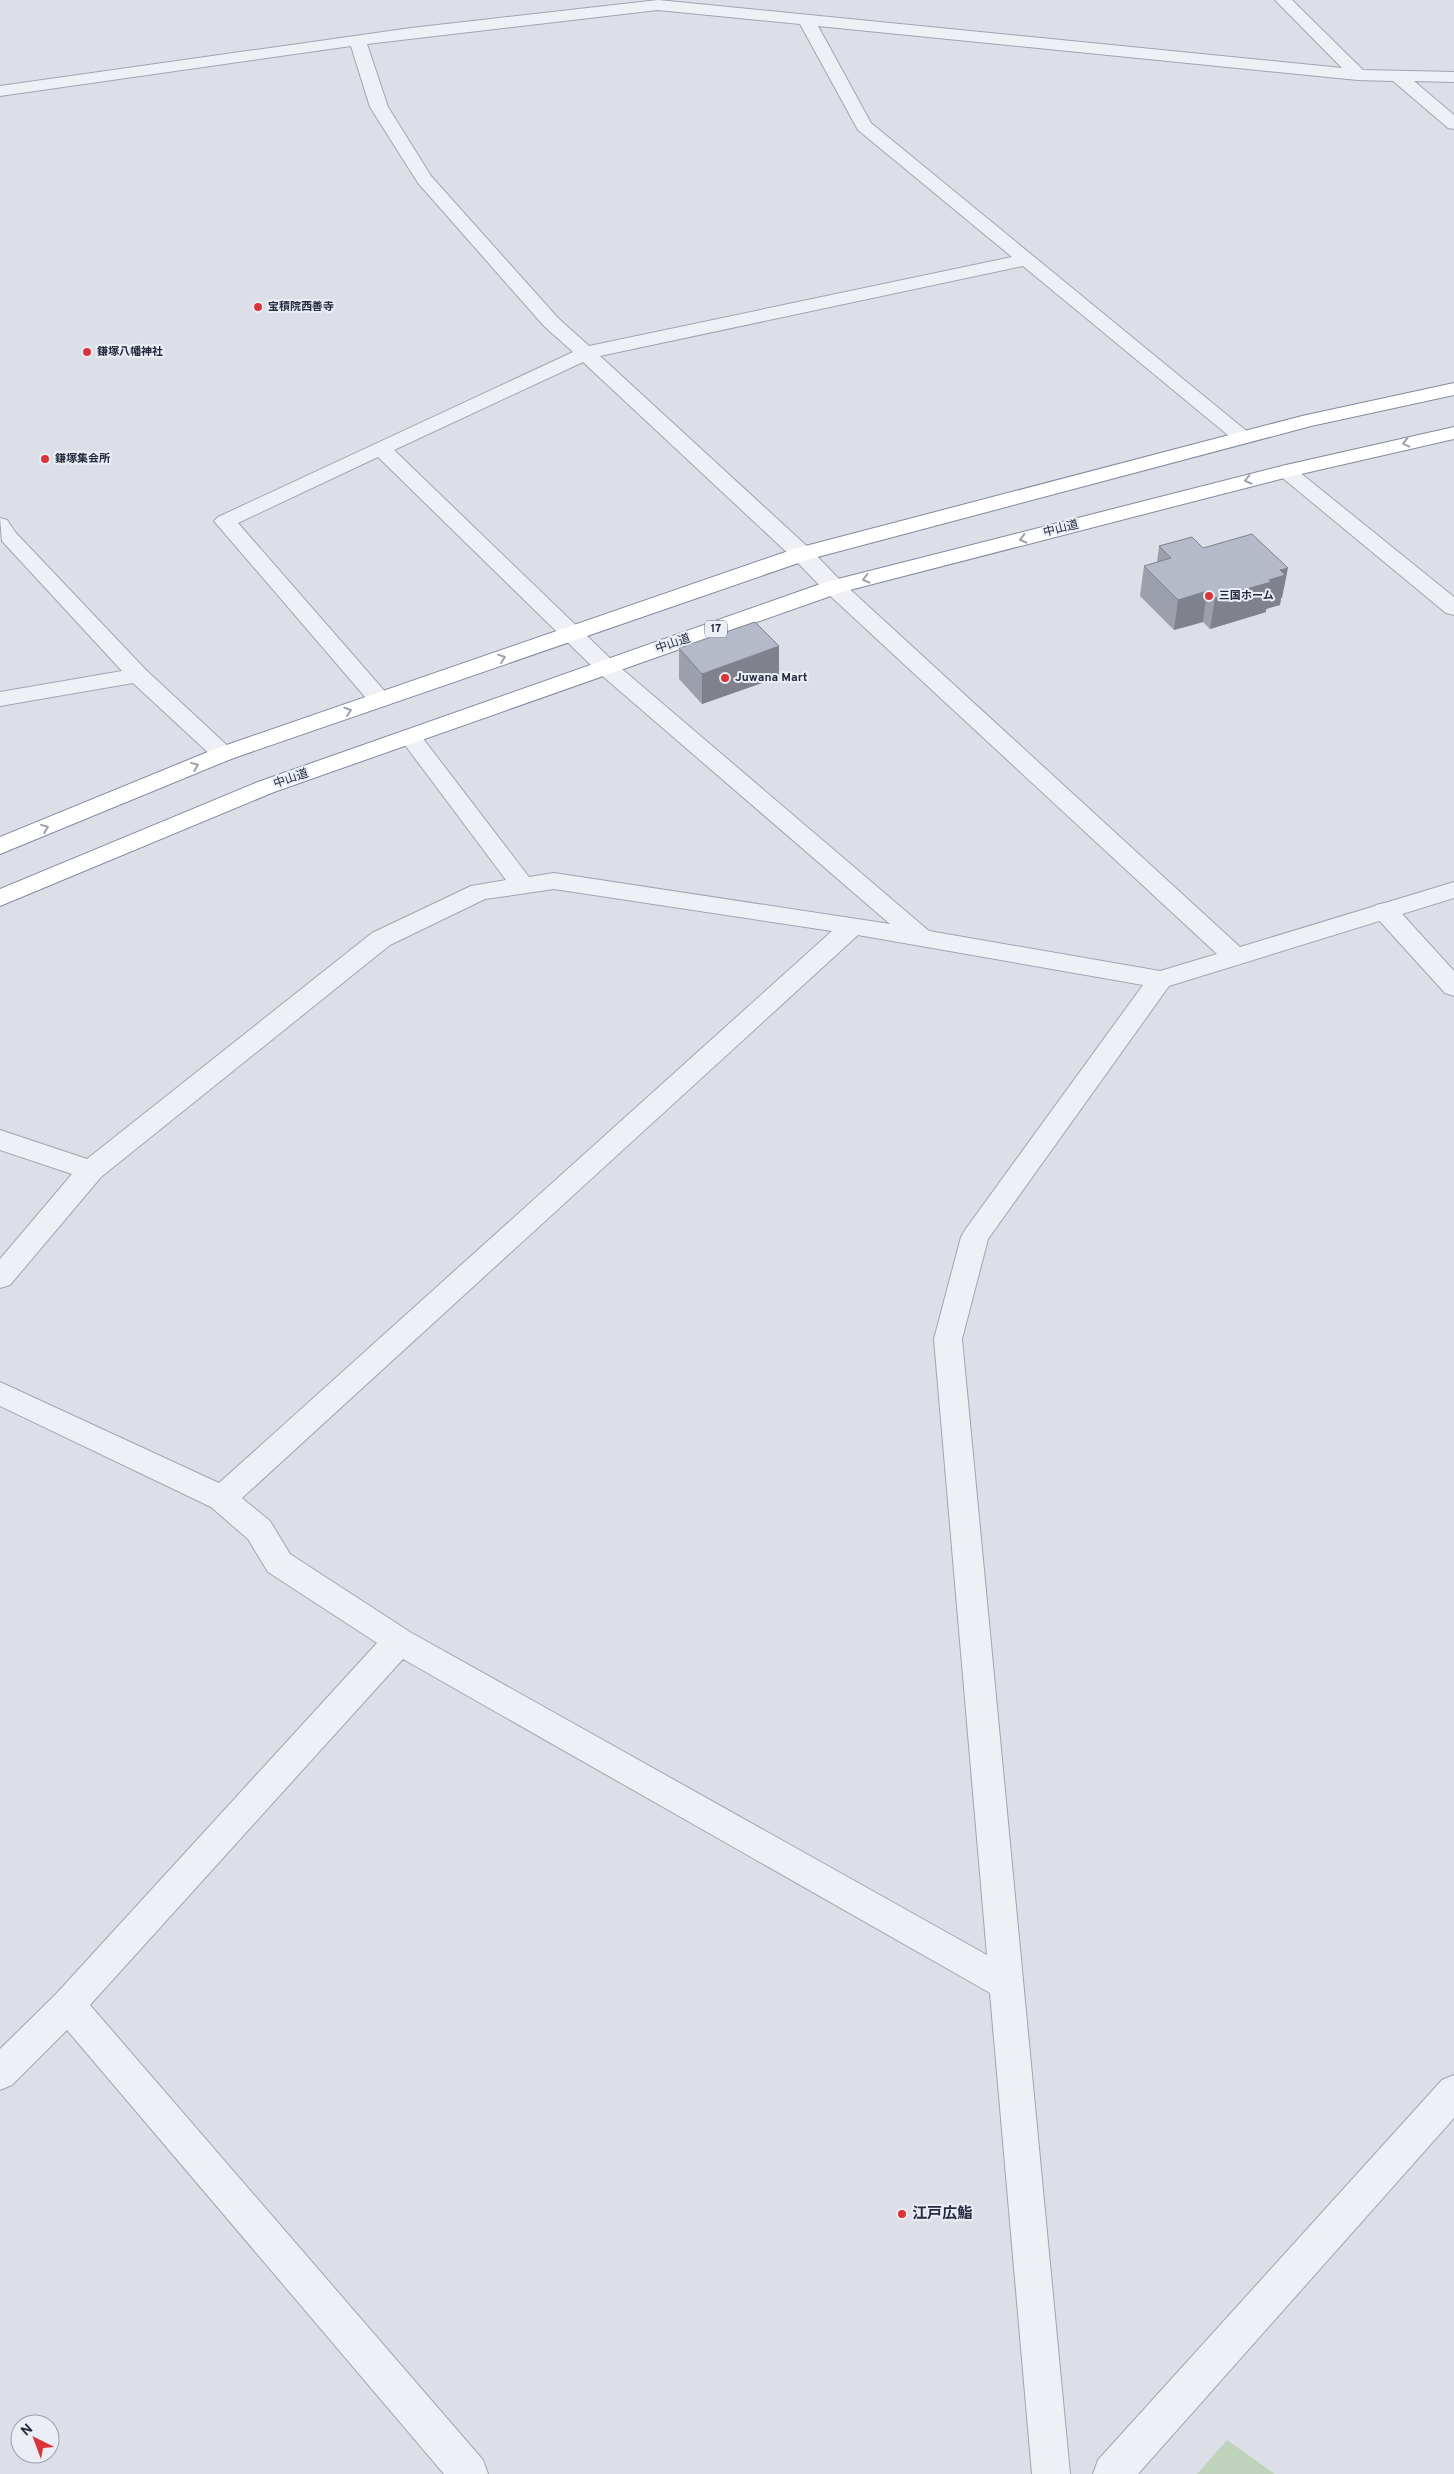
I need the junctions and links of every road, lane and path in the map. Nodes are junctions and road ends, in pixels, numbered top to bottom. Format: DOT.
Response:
graph roads {
  1 [pos="1283,0"];
  2 [pos="582,6"];
  3 [pos="806,20"];
  4 [pos="358,41"];
  5 [pos="1358,75"];
  6 [pos="1399,77"];
  7 [pos="1454,77"];
  8 [pos="0,91"];
  9 [pos="1454,124"];
  10 [pos="1027,260"];
  11 [pos="586,353"];
  12 [pos="1454,389"];
  13 [pos="1454,432"];
  14 [pos="1242,437"];
  15 [pos="381,448"];
  16 [pos="1286,471"];
  17 [pos="0,524"];
  18 [pos="802,554"];
  19 [pos="834,588"];
  20 [pos="1454,608"];
  21 [pos="571,634"];
  22 [pos="607,668"];
  23 [pos="138,675"];
  24 [pos="0,699"];
  25 [pos="380,700"];
  26 [pos="410,737"];
  27 [pos="223,754"];
  28 [pos="0,846"];
  29 [pos="523,886"];
  30 [pos="1454,890"];
  31 [pos="0,898"];
  32 [pos="1385,911"];
  33 [pos="853,926"];
  34 [pos="922,938"];
  35 [pos="1236,957"];
  36 [pos="1160,980"];
  37 [pos="1454,987"];
  38 [pos="0,1140"];
  39 [pos="92,1170"];
  40 [pos="0,1278"];
  41 [pos="0,1393"];
  42 [pos="222,1498"];
  43 [pos="399,1641"];
  44 [pos="1007,1984"];
  45 [pos="68,2005"];
  46 [pos="0,2073"];
  47 [pos="1454,2092"];
  48 [pos="469,2474"];
  49 [pos="1051,2474"];
  50 [pos="1112,2474"];
  1 -- 5 [label="street"];
  2 -- 3 [label="street"];
  2 -- 4 [label="street"];
  3 -- 5 [label="street"];
  3 -- 10 [label="street"];
  4 -- 8 [label="street"];
  4 -- 11 [label="street"];
  5 -- 6 [label="street"];
  6 -- 7 [label="street"];
  6 -- 9 [label="street"];
  10 -- 11 [label="street"];
  10 -- 14 [label="street"];
  11 -- 15 [label="street"];
  11 -- 18 [label="street"];
  12 -- 14 [label="highway"];
  13 -- 16 [label="highway, 中山道 / 17, one-way"];
  14 -- 18 [label="highway"];
  15 -- 21 [label="street"];
  15 -- 25 [label="street"];
  16 -- 19 [label="highway, 中山道 / 17, one-way"];
  16 -- 20 [label="street"];
  17 -- 23 [label="street"];
  18 -- 19 [label="street"];
  18 -- 21 [label="highway"];
  19 -- 22 [label="highway, 中山道 / 17"];
  19 -- 35 [label="street"];
  21 -- 22 [label="street"];
  25 -- 21 [label="highway, one-way"];
  22 -- 26 [label="highway, 中山道 / 17"];
  22 -- 34 [label="street"];
  23 -- 24 [label="street"];
  23 -- 27 [label="street"];
  27 -- 25 [label="highway, one-way"];
  26 -- 29 [label="street"];
  26 -- 31 [label="highway, 中山道 / 17"];
  28 -- 27 [label="highway, one-way"];
  29 -- 33 [label="street"];
  29 -- 39 [label="street"];
  30 -- 32 [label="street"];
  32 -- 35 [label="street"];
  32 -- 37 [label="street"];
  33 -- 34 [label="street"];
  33 -- 42 [label="street"];
  34 -- 36 [label="street"];
  35 -- 36 [label="street"];
  36 -- 44 [label="street"];
  38 -- 39 [label="street"];
  39 -- 40 [label="street"];
  41 -- 42 [label="street"];
  42 -- 43 [label="street"];
  43 -- 44 [label="street"];
  43 -- 45 [label="street"];
  44 -- 49 [label="street"];
  45 -- 46 [label="street"];
  45 -- 48 [label="street"];
  47 -- 50 [label="street"];
}
